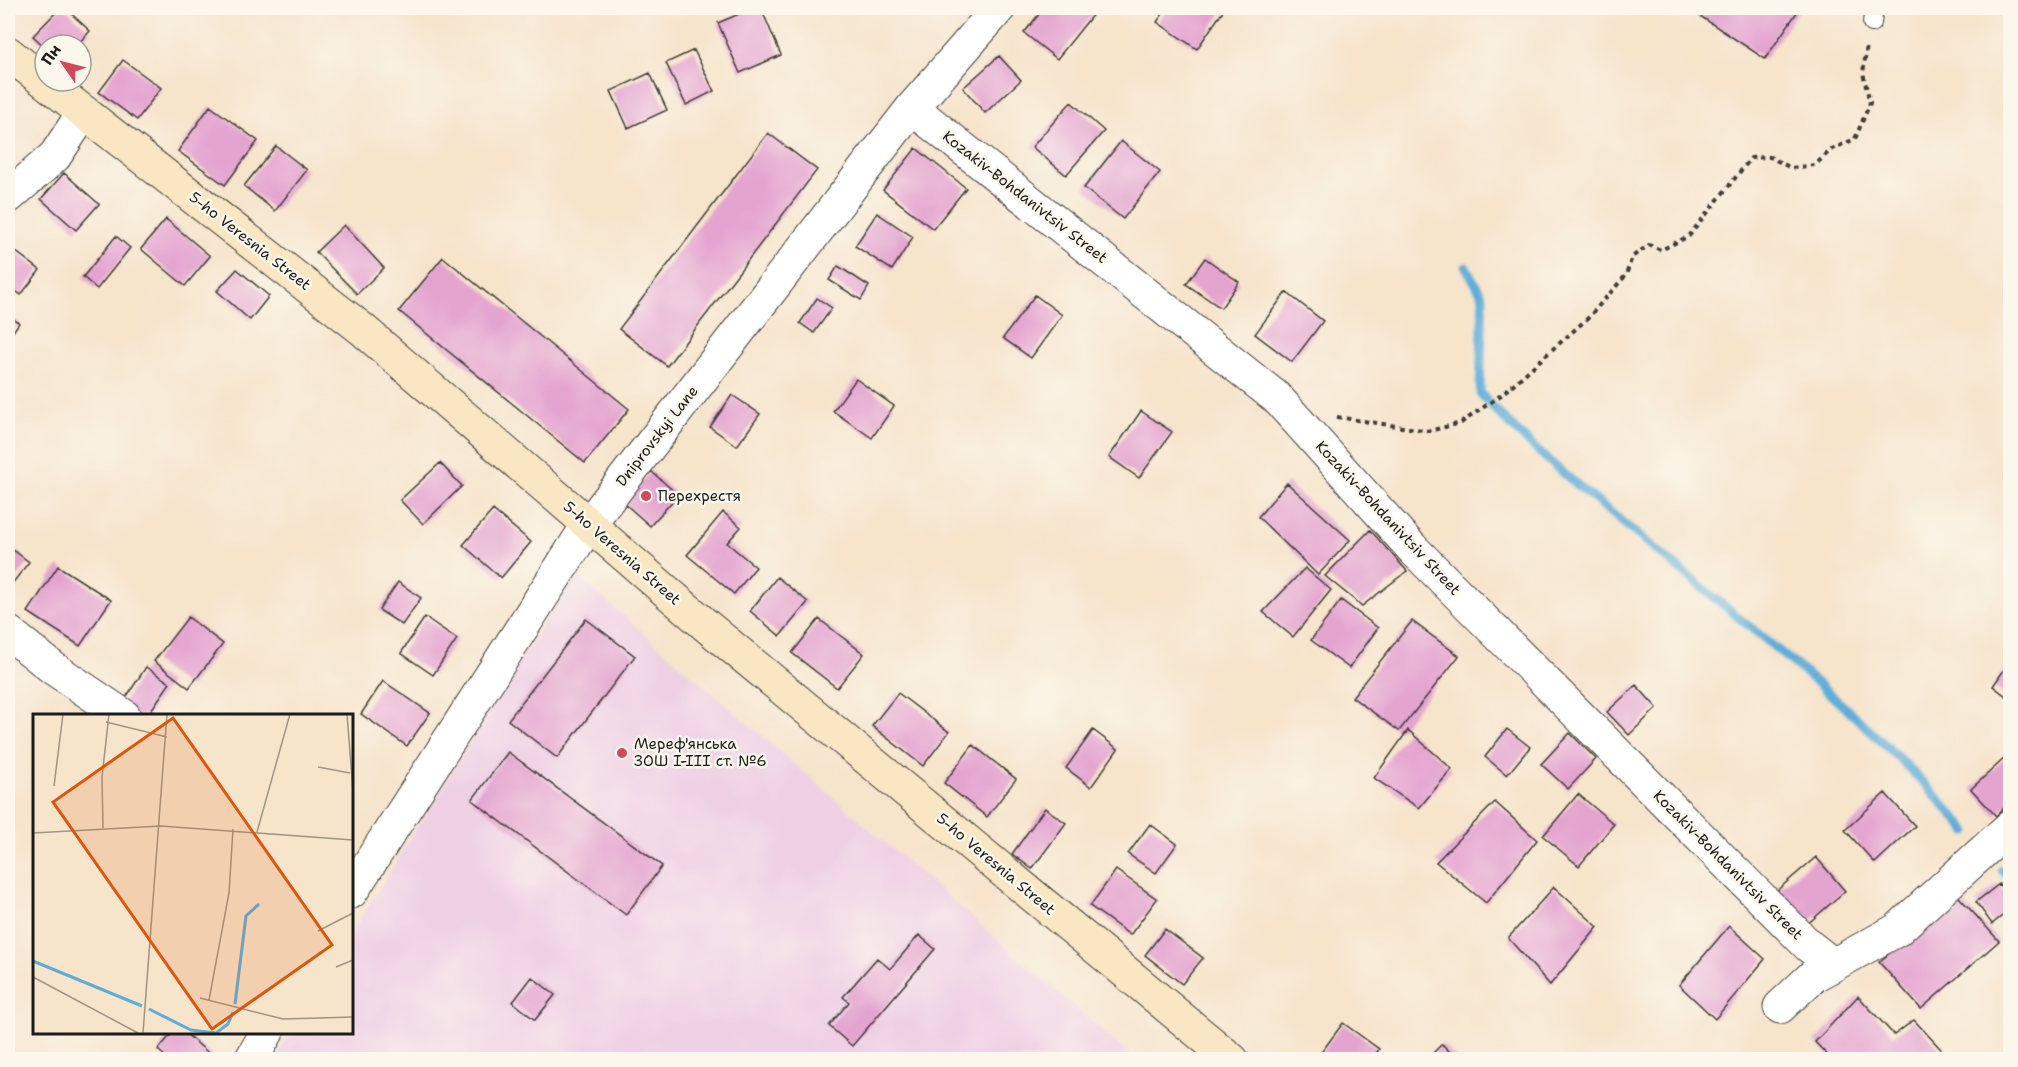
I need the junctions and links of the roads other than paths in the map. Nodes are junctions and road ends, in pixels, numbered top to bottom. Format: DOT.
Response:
graph roads {
  1 [pos="999,8"];
  2 [pos="8,53"];
  3 [pos="912,108"];
  4 [pos="84,112"];
  5 [pos="8,197"];
  6 [pos="589,524"];
  7 [pos="8,632"];
  8 [pos="121,714"];
  9 [pos="2010,827"];
  10 [pos="354,879"];
  11 [pos="1832,964"];
  12 [pos="1780,1007"];
  13 [pos="266,1034"];
  14 [pos="251,1059"];
  15 [pos="1232,1059"];
  1 -- 3 [label="street, Dniprovskyi Lane"];
  2 -- 4 [label="street, 5-ho Veresnia Street"];
  3 -- 6 [label="street, Dniprovskyi Lane"];
  3 -- 11 [label="street, Kozakiv-Bohdanivtsiv Street"];
  4 -- 5 [label="street"];
  4 -- 6 [label="street, 5-ho Veresnia Street"];
  6 -- 10 [label="street, Dniprovskyi Lane"];
  6 -- 15 [label="street, 5-ho Veresnia Street"];
  7 -- 8 [label="street"];
  9 -- 11 [label="street"];
  11 -- 12 [label="street"];
  13 -- 14 [label="street"];
}
